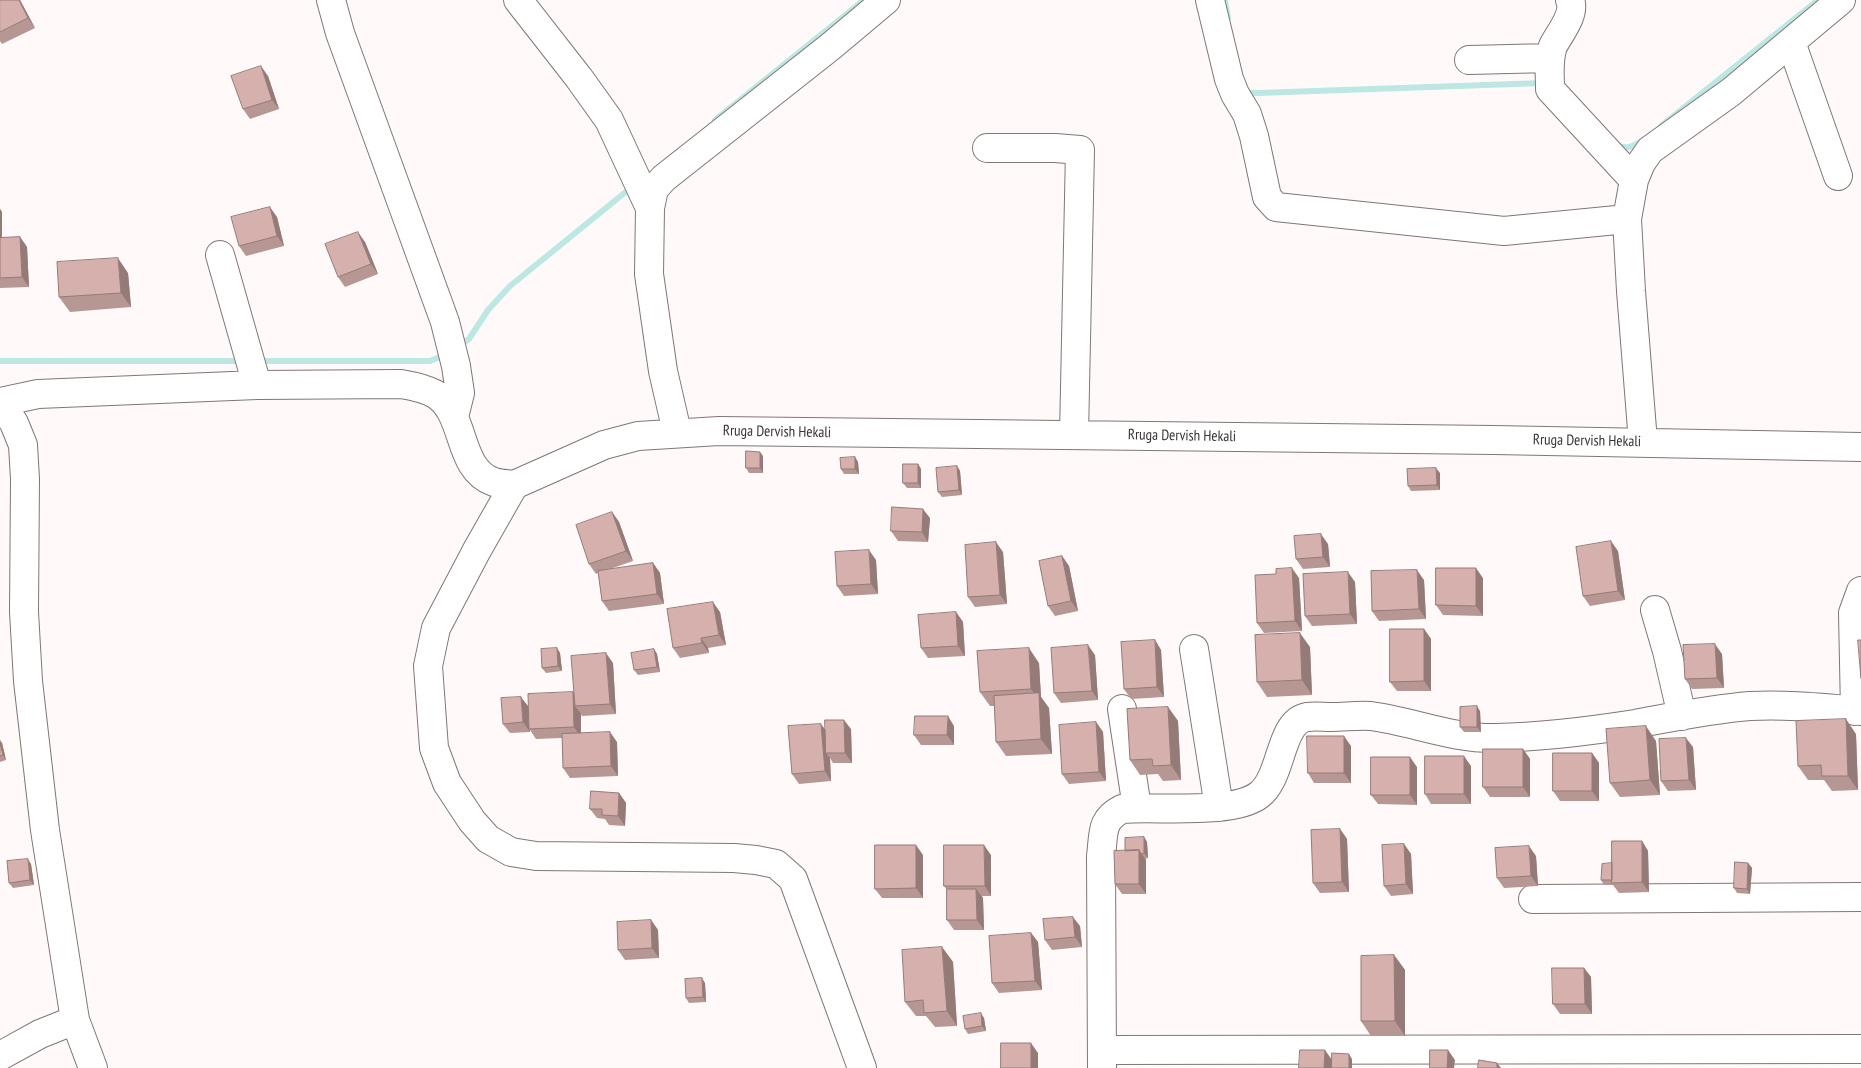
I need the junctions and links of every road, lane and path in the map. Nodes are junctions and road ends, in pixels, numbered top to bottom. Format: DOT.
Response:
graph roads {
  1 [pos="331,0"];
  2 [pos="518,0"];
  3 [pos="886,0"];
  4 [pos="1210,0"];
  5 [pos="1570,0"];
  6 [pos="1841,0"];
  7 [pos="1792,42"];
  8 [pos="1469,60"];
  9 [pos="1550,71"];
  10 [pos="987,148"];
  11 [pos="1838,176"];
  12 [pos="1634,180"];
  13 [pos="646,200"];
  14 [pos="1628,219"];
  15 [pos="220,256"];
  16 [pos="251,366"];
  17 [pos="0,402"];
  18 [pos="454,417"];
  19 [pos="677,432"];
  20 [pos="1074,435"];
  21 [pos="1643,442"];
  22 [pos="1861,447"];
  23 [pos="514,485"];
  24 [pos="1859,597"];
  25 [pos="1655,610"];
  26 [pos="12,612"];
  27 [pos="1194,649"];
  28 [pos="1122,709"];
  29 [pos="1858,711"];
  30 [pos="1682,716"];
  31 [pos="1219,807"];
  32 [pos="1137,808"];
  33 [pos="1861,897"];
  34 [pos="1533,899"];
  35 [pos="75,1020"];
  36 [pos="1861,1049"];
  37 [pos="0,1056"];
  38 [pos="1102,1059"];
  39 [pos="93,1068"];
  40 [pos="862,1068"];
  1 -- 18 [label="street"];
  2 -- 13 [label="street"];
  3 -- 13 [label="street"];
  4 -- 14 [label="street"];
  5 -- 9 [label="street"];
  6 -- 7 [label="street"];
  7 -- 11 [label="street"];
  7 -- 12 [label="street"];
  8 -- 9 [label="street"];
  9 -- 12 [label="street"];
  10 -- 20 [label="street"];
  12 -- 14 [label="street"];
  13 -- 19 [label="street"];
  14 -- 21 [label="street"];
  15 -- 16 [label="street"];
  16 -- 17 [label="street"];
  16 -- 18 [label="street"];
  17 -- 26 [label="street"];
  18 -- 23 [label="street"];
  19 -- 20 [label="street, Rruga Dervish Hekali"];
  19 -- 23 [label="street, Rruga Dervish Hekali"];
  20 -- 21 [label="street, Rruga Dervish Hekali"];
  21 -- 22 [label="street, Rruga Dervish Hekali"];
  23 -- 40 [label="street"];
  24 -- 29 [label="street"];
  25 -- 30 [label="street"];
  26 -- 35 [label="street"];
  27 -- 31 [label="street"];
  28 -- 32 [label="street"];
  29 -- 30 [label="street"];
  30 -- 31 [label="street"];
  31 -- 32 [label="street"];
  32 -- 38 [label="street"];
  33 -- 34 [label="street"];
  35 -- 37 [label="street"];
  35 -- 39 [label="street"];
  36 -- 38 [label="street"];
}
